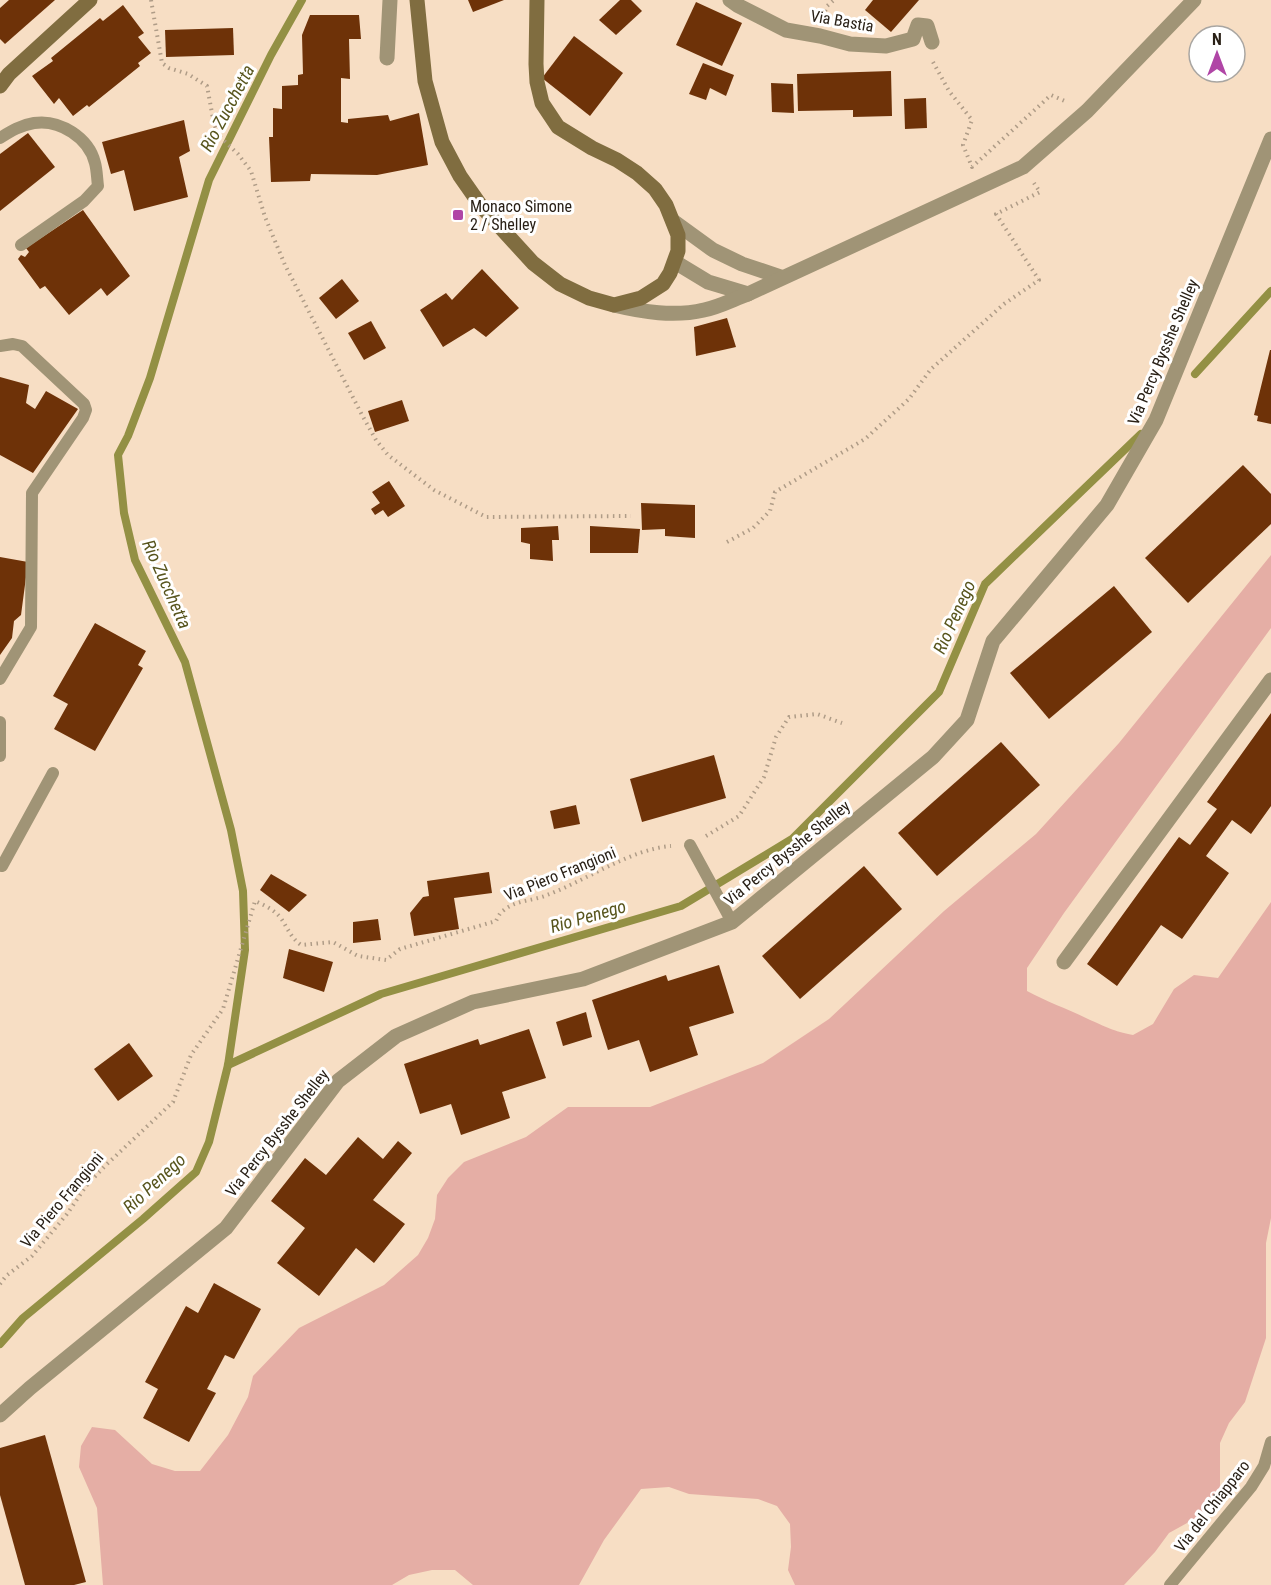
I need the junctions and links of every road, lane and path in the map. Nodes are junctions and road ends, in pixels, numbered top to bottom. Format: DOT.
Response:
graph roads {
  1 [pos="90,0"];
  2 [pos="151,0"];
  3 [pos="390,0"];
  4 [pos="417,0"];
  5 [pos="537,0"];
  6 [pos="730,0"];
  7 [pos="1194,0"];
  8 [pos="932,42"];
  9 [pos="387,58"];
  10 [pos="0,86"];
  11 [pos="1087,111"];
  12 [pos="0,138"];
  13 [pos="1271,139"];
  14 [pos="1023,167"];
  15 [pos="673,220"];
  16 [pos="21,245"];
  17 [pos="675,262"];
  18 [pos="781,277"];
  19 [pos="748,294"];
  20 [pos="614,305"];
  21 [pos="0,346"];
  22 [pos="631,516"];
  23 [pos="727,542"];
  24 [pos="0,679"];
  25 [pos="1271,680"];
  26 [pos="0,722"];
  27 [pos="842,723"];
  28 [pos="0,756"];
  29 [pos="53,773"];
  30 [pos="690,845"];
  31 [pos="0,865"];
  32 [pos="732,922"];
  33 [pos="1064,962"];
  34 [pos="0,1284"];
  35 [pos="0,1415"];
  36 [pos="1271,1442"];
  37 [pos="1170,1585"];
  1 -- 10 [label="main road"];
  2 -- 22 [label="path"];
  3 -- 9 [label="street"];
  4 -- 20 [label="main road"];
  5 -- 15 [label="main road"];
  6 -- 8 [label="street, Via Bastia"];
  7 -- 11 [label="street"];
  8 -- 11 [label="path"];
  11 -- 14 [label="street"];
  12 -- 16 [label="lane"];
  13 -- 32 [label="street, Via Percy Bysshe Shelley"];
  14 -- 18 [label="street"];
  14 -- 23 [label="path"];
  15 -- 17 [label="main road"];
  15 -- 18 [label="street"];
  17 -- 19 [label="street"];
  17 -- 20 [label="main road"];
  18 -- 19 [label="street"];
  19 -- 20 [label="street"];
  21 -- 24 [label="lane"];
  25 -- 33 [label="street"];
  26 -- 28 [label="lane"];
  27 -- 30 [label="path, Via Piero Frangioni"];
  29 -- 31 [label="lane"];
  30 -- 32 [label="lane"];
  30 -- 34 [label="path, Via Piero Frangioni"];
  32 -- 35 [label="street, Via Percy Bysshe Shelley"];
  36 -- 37 [label="lane, Via del Chiapparo"];
}
